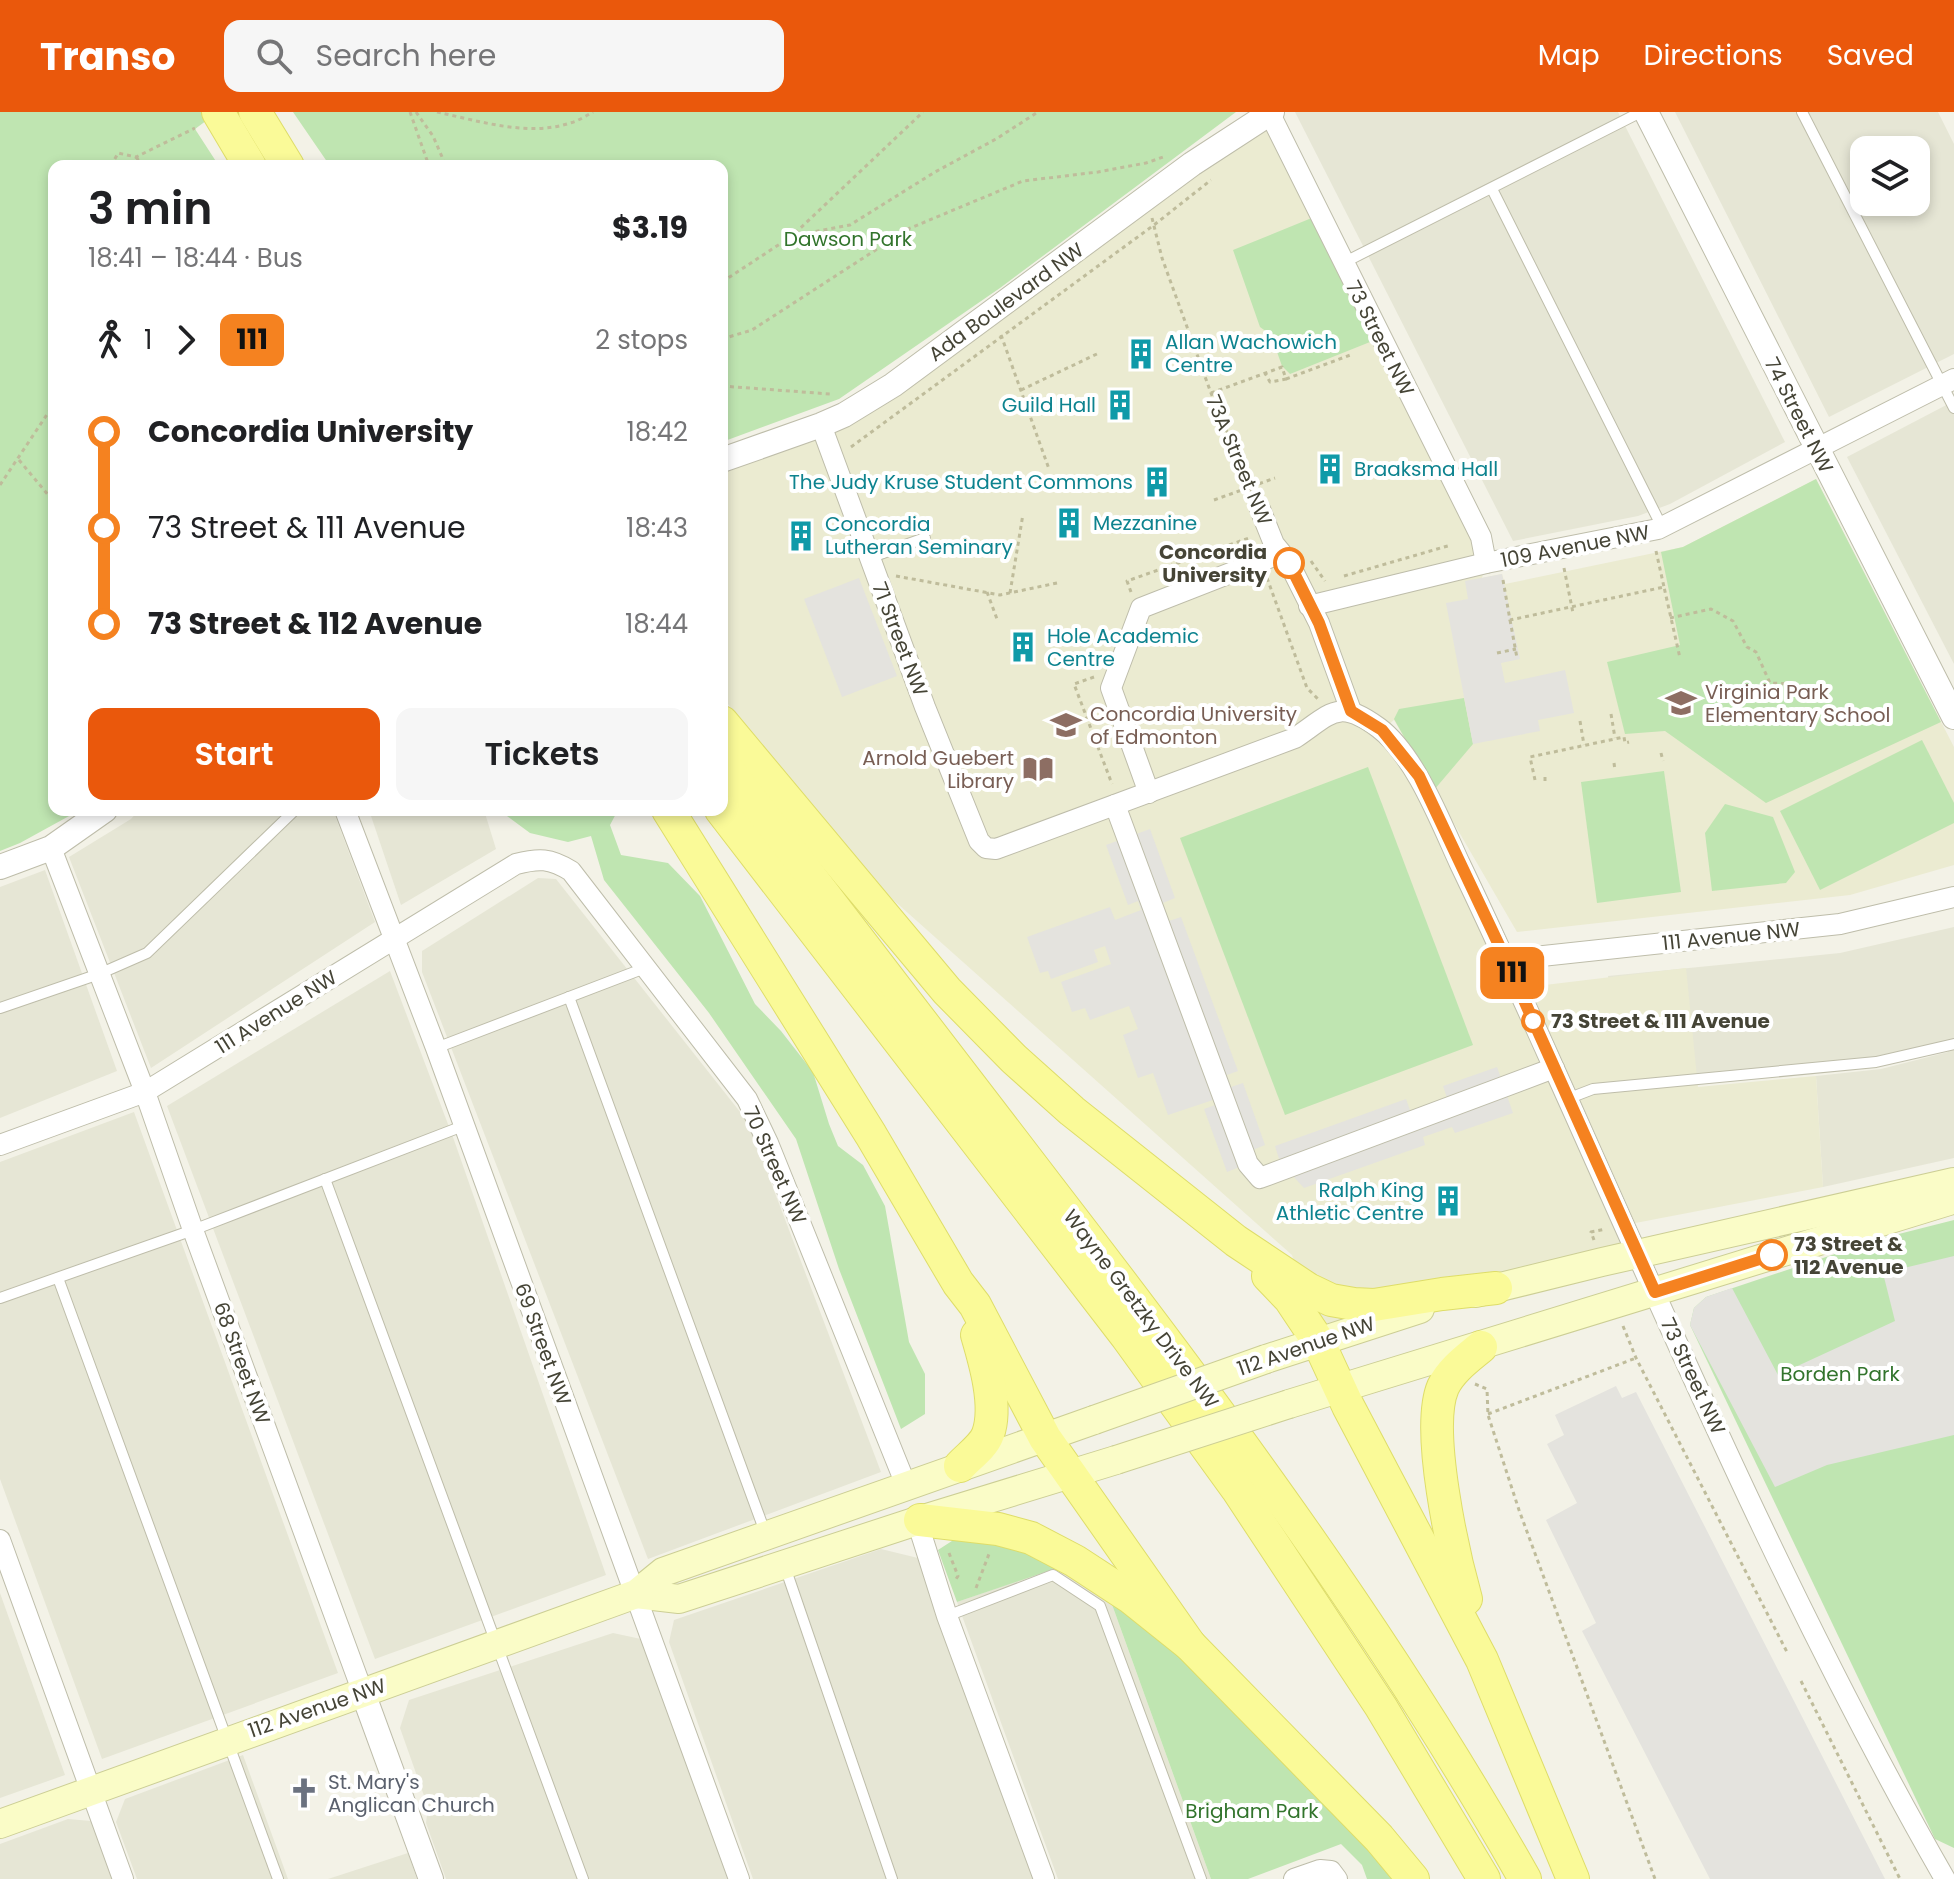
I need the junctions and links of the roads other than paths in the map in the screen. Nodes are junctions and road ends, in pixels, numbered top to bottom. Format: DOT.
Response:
graph roads {
  1 [pos="255,112"];
  2 [pos="1643,112"];
  3 [pos="1802,112"];
  4 [pos="1271,113"];
  5 [pos="206,120"];
  6 [pos="244,160"];
  7 [pos="284,160"];
  8 [pos="1492,189"];
  9 [pos="1343,263"];
  10 [pos="1948,382"];
  11 [pos="1954,408"];
  12 [pos="821,425"];
  13 [pos="1817,450"];
  14 [pos="728,458"];
  15 [pos="1260,509"];
  16 [pos="1662,527"];
  17 [pos="925,538"];
  18 [pos="1270,558"];
  19 [pos="1493,562"];
  20 [pos="872,565"];
  21 [pos="1309,606"];
  22 [pos="1342,712"];
  23 [pos="1954,717"];
  24 [pos="728,729"];
  25 [pos="728,770"];
  26 [pos="1149,793"];
  27 [pos="1115,805"];
  28 [pos="96,816"];
  29 [pos="289,816"];
  30 [pos="347,816"];
  31 [pos="672,816"];
  32 [pos="726,816"];
  33 [pos="51,848"];
  34 [pos="540,857"];
  35 [pos="0,867"];
  36 [pos="1954,897"];
  37 [pos="395,939"];
  38 [pos="1506,960"];
  39 [pos="645,968"];
  40 [pos="99,974"];
  41 [pos="569,997"];
  42 [pos="0,1008"];
  43 [pos="1954,1044"];
  44 [pos="436,1048"];
  45 [pos="1554,1068"];
  46 [pos="145,1092"];
  47 [pos="1567,1099"];
  48 [pos="463,1126"];
  49 [pos="0,1145"];
  50 [pos="325,1179"];
  51 [pos="1954,1182"];
  52 [pos="1954,1199"];
  53 [pos="193,1230"];
  54 [pos="1236,1241"];
  55 [pos="1637,1254"];
  56 [pos="58,1278"];
  57 [pos="958,1283"];
  58 [pos="1496,1288"];
  59 [pos="1655,1292"];
  60 [pos="0,1298"];
  61 [pos="1318,1341"];
  62 [pos="1481,1347"];
  63 [pos="1340,1387"];
  64 [pos="1045,1438"];
  65 [pos="960,1466"];
  66 [pos="1070,1474"];
  67 [pos="906,1485"];
  68 [pos="919,1520"];
  69 [pos="766,1535"];
  70 [pos="0,1540"];
  71 [pos="785,1565"];
  72 [pos="636,1594"];
  73 [pos="947,1616"];
  74 [pos="498,1644"];
  75 [pos="1190,1645"];
  76 [pos="1482,1660"];
  77 [pos="363,1693"];
  78 [pos="228,1739"];
  79 [pos="91,1791"];
  80 [pos="0,1824"];
  81 [pos="1334,1875"];
  82 [pos="1947,1875"];
  83 [pos="123,1879"];
  84 [pos="278,1879"];
  85 [pos="431,1879"];
  86 [pos="583,1879"];
  87 [pos="739,1879"];
  88 [pos="892,1879"];
  89 [pos="1044,1879"];
  90 [pos="1201,1879"];
  91 [pos="1294,1879"];
  92 [pos="1413,1879"];
  93 [pos="1484,1879"];
  94 [pos="1525,1879"];
  95 [pos="1573,1879"];
  1 -- 7 [label="main road"];
  2 -- 8 [label="lane"];
  2 -- 13 [label="street, 74 Street NW"];
  3 -- 10 [label="lane"];
  4 -- 9 [label="street, 73 Street NW"];
  4 -- 12 [label="street, Ada Boulevard NW"];
  5 -- 6 [label="main road"];
  8 -- 9 [label="lane"];
  8 -- 16 [label="lane"];
  9 -- 19 [label="street, 73 Street NW"];
  10 -- 11 [label="lane"];
  10 -- 13 [label="street, 109 Avenue NW"];
  12 -- 14 [label="street, Ada Boulevard NW"];
  12 -- 20 [label="street, 71 Street NW"];
  13 -- 16 [label="street, 109 Avenue NW"];
  13 -- 23 [label="street, 74 Street NW"];
  15 -- 18 [label="street, 73A Street NW"];
  16 -- 19 [label="street, 109 Avenue NW"];
  17 -- 20 [label="lane"];
  18 -- 21 [label="street, 73A Street NW"];
  18 -- 26 [label="street"];
  19 -- 21 [label="street, 109 Avenue NW"];
  20 -- 27 [label="street, 71 Street NW"];
  21 -- 22 [label="street, 73A Street NW"];
  22 -- 26 [label="street"];
  22 -- 38 [label="street, 73 Street NW"];
  24 -- 54 [label="main road"];
  25 -- 94 [label="main road, Wayne Gretzky Drive NW"];
  26 -- 27 [label="street"];
  27 -- 45 [label="street"];
  28 -- 33 [label="street"];
  29 -- 40 [label="lane"];
  30 -- 37 [label="street, 69 Street NW"];
  31 -- 57 [label="main road"];
  32 -- 93 [label="main road, Wayne Gretzky Drive NW"];
  33 -- 35 [label="street"];
  33 -- 40 [label="street, 68 Street NW"];
  34 -- 37 [label="street, 111 Avenue NW"];
  34 -- 39 [label="street, 70 Street NW"];
  36 -- 38 [label="street, 111 Avenue NW"];
  37 -- 44 [label="street, 69 Street NW"];
  37 -- 46 [label="street, 111 Avenue NW"];
  38 -- 45 [label="street, 73 Street NW"];
  39 -- 41 [label="lane"];
  39 -- 67 [label="street, 70 Street NW"];
  40 -- 42 [label="lane"];
  40 -- 46 [label="street, 68 Street NW"];
  41 -- 44 [label="lane"];
  41 -- 69 [label="lane"];
  43 -- 47 [label="lane"];
  44 -- 48 [label="street, 69 Street NW"];
  45 -- 47 [label="street, 73 Street NW"];
  46 -- 49 [label="street, 111 Avenue NW"];
  46 -- 53 [label="street, 68 Street NW"];
  47 -- 55 [label="street, 73 Street NW"];
  48 -- 50 [label="lane"];
  48 -- 72 [label="street, 69 Street NW"];
  50 -- 53 [label="lane"];
  50 -- 74 [label="lane"];
  51 -- 55 [label="main road, 112 Avenue NW"];
  52 -- 59 [label="main road, 112 Avenue NW"];
  53 -- 56 [label="lane"];
  53 -- 77 [label="street, 68 Street NW"];
  54 -- 58 [label="main road"];
  54 -- 61 [label="main road"];
  55 -- 58 [label="main road, 112 Avenue NW"];
  55 -- 59 [label="street, 73 Street NW"];
  56 -- 60 [label="lane"];
  56 -- 78 [label="lane"];
  57 -- 64 [label="main road"];
  57 -- 65 [label="main road"];
  58 -- 61 [label="main road, 112 Avenue NW"];
  59 -- 62 [label="main road, 112 Avenue NW"];
  59 -- 82 [label="street, 73 Street NW"];
  61 -- 63 [label="main road"];
  61 -- 64 [label="main road, 112 Avenue NW, bridge"];
  62 -- 63 [label="main road, 112 Avenue NW"];
  62 -- 76 [label="main road"];
  63 -- 66 [label="main road, 112 Avenue NW, bridge"];
  63 -- 76 [label="main road"];
  64 -- 65 [label="main road, 112 Avenue NW"];
  64 -- 66 [label="main road"];
  65 -- 67 [label="main road, 112 Avenue NW"];
  66 -- 68 [label="main road, 112 Avenue NW"];
  66 -- 75 [label="main road"];
  67 -- 69 [label="main road, 112 Avenue NW"];
  68 -- 71 [label="main road, 112 Avenue NW"];
  68 -- 73 [label="street"];
  68 -- 75 [label="main road"];
  69 -- 72 [label="main road, 112 Avenue NW"];
  70 -- 79 [label="street"];
  71 -- 72 [label="main road, 112 Avenue NW"];
  71 -- 88 [label="lane"];
  72 -- 74 [label="main road, 112 Avenue NW"];
  72 -- 87 [label="street, 69 Street NW"];
  73 -- 89 [label="street"];
  73 -- 90 [label="lane"];
  74 -- 77 [label="main road, 112 Avenue NW"];
  74 -- 86 [label="lane"];
  75 -- 92 [label="main road"];
  76 -- 95 [label="main road"];
  77 -- 78 [label="main road, 112 Avenue NW"];
  77 -- 85 [label="street, 68 Street NW"];
  78 -- 79 [label="main road, 112 Avenue NW"];
  78 -- 84 [label="lane"];
  79 -- 80 [label="main road, 112 Avenue NW"];
  79 -- 83 [label="street"];
  81 -- 91 [label="street"];
}
